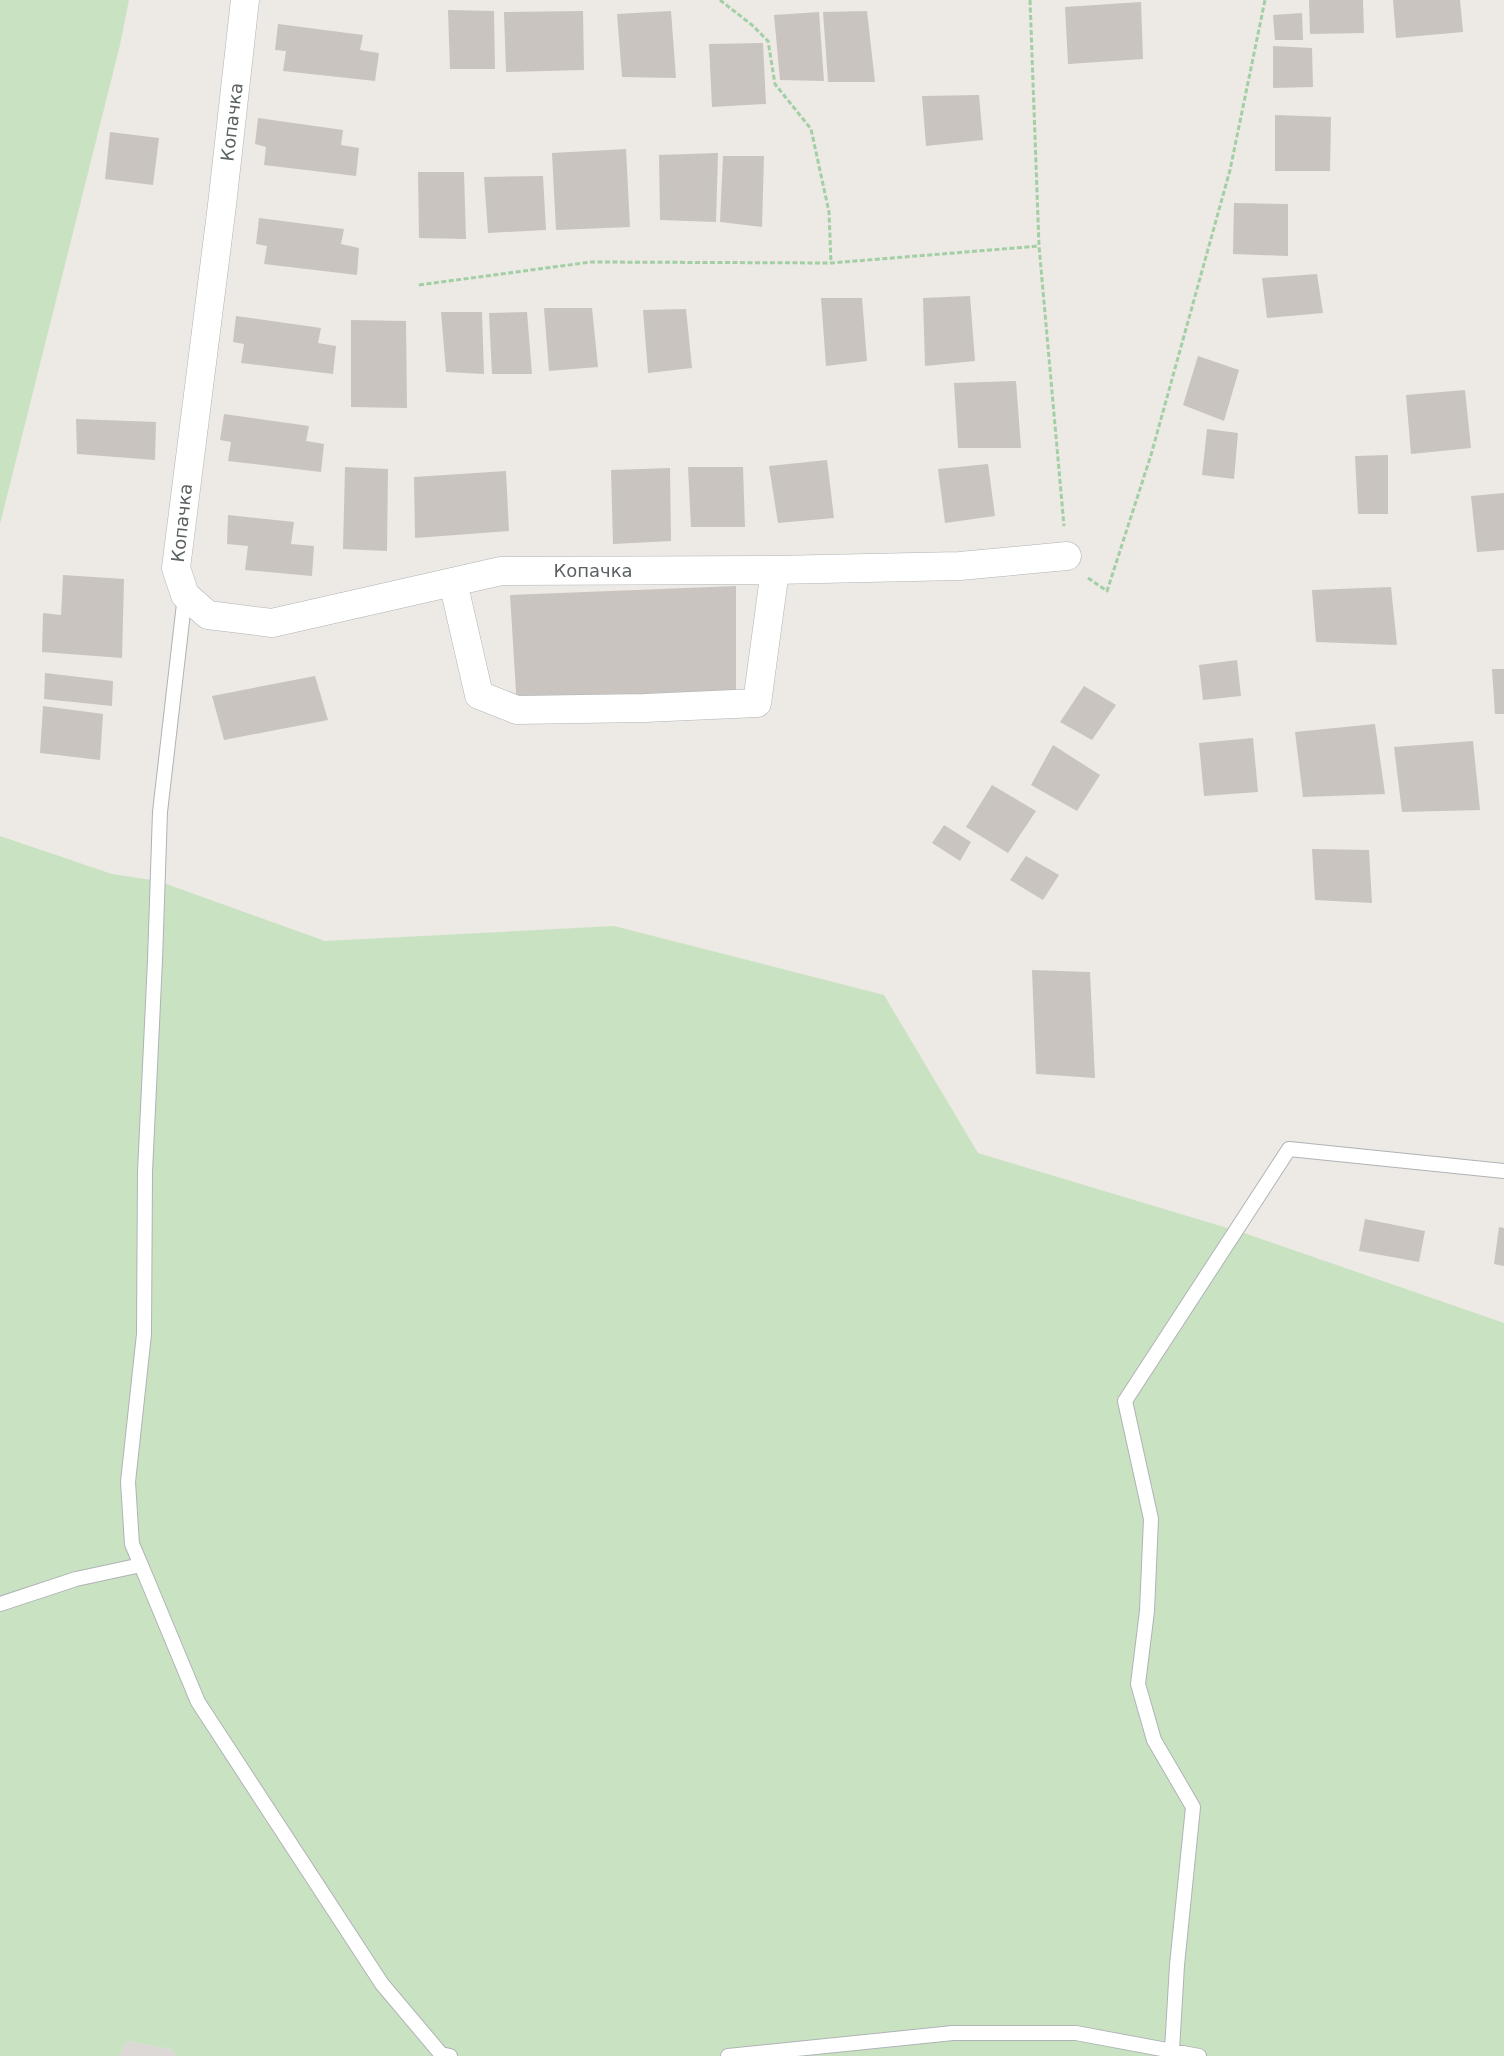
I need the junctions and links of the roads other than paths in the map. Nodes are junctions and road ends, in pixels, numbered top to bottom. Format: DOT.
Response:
graph roads {
  1 [pos="245,0"];
  2 [pos="1067,556"];
  3 [pos="775,570"];
  4 [pos="453,582"];
  5 [pos="185,595"];
  6 [pos="1504,1171"];
  7 [pos="141,1565"];
  8 [pos="0,1604"];
  9 [pos="1172,2050"];
  10 [pos="450,2056"];
  11 [pos="728,2056"];
  12 [pos="1199,2056"];
  1 -- 5 [label="street, Копачка"];
  2 -- 3 [label="street, Копачка"];
  3 -- 4 [label="street, Копачка"];
  3 -- 4 [label="street"];
  4 -- 5 [label="street, Копачка"];
  5 -- 7 [label="lane"];
  6 -- 9 [label="lane"];
  7 -- 8 [label="lane"];
  7 -- 10 [label="lane"];
  9 -- 11 [label="lane"];
  9 -- 12 [label="lane"];
}
